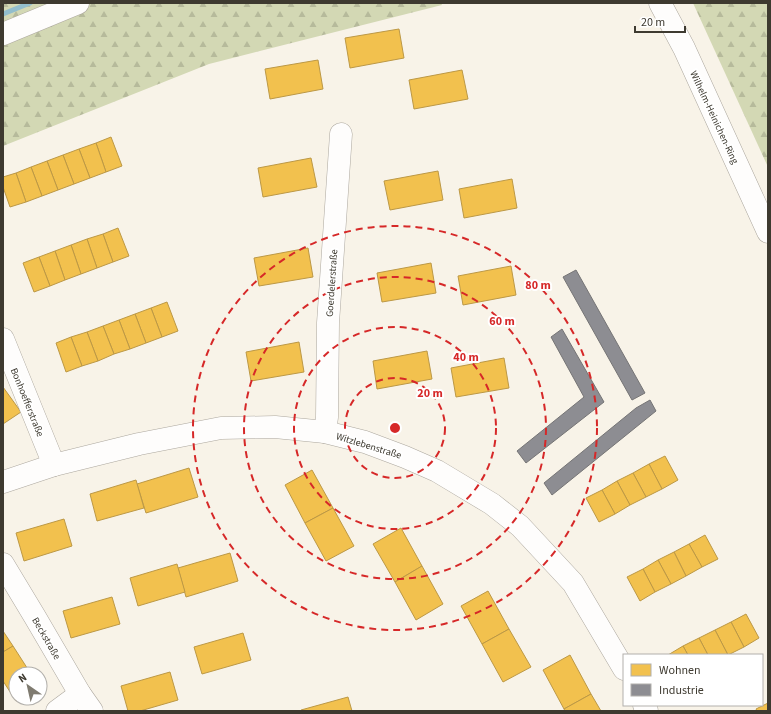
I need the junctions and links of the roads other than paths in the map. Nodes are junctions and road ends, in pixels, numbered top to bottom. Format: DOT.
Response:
graph roads {
  1 [pos="78,3"];
  2 [pos="660,3"];
  3 [pos="3,34"];
  4 [pos="341,134"];
  5 [pos="768,232"];
  6 [pos="3,340"];
  7 [pos="325,432"];
  8 [pos="54,465"];
  9 [pos="3,482"];
  10 [pos="3,564"];
  11 [pos="623,667"];
  12 [pos="86,702"];
  13 [pos="57,711"];
  1 -- 3 [label="street"];
  2 -- 5 [label="street, Wilhelm-Heinichen-Ring"];
  4 -- 7 [label="street, Goerdelerstraße"];
  6 -- 8 [label="street, Bonhoefferstraße"];
  7 -- 8 [label="street, Witzlebenstraße"];
  7 -- 11 [label="street, Witzlebenstraße"];
  8 -- 9 [label="street, Witzlebenstraße"];
  10 -- 12 [label="street, Beckstraße"];
  12 -- 13 [label="street"];
}
